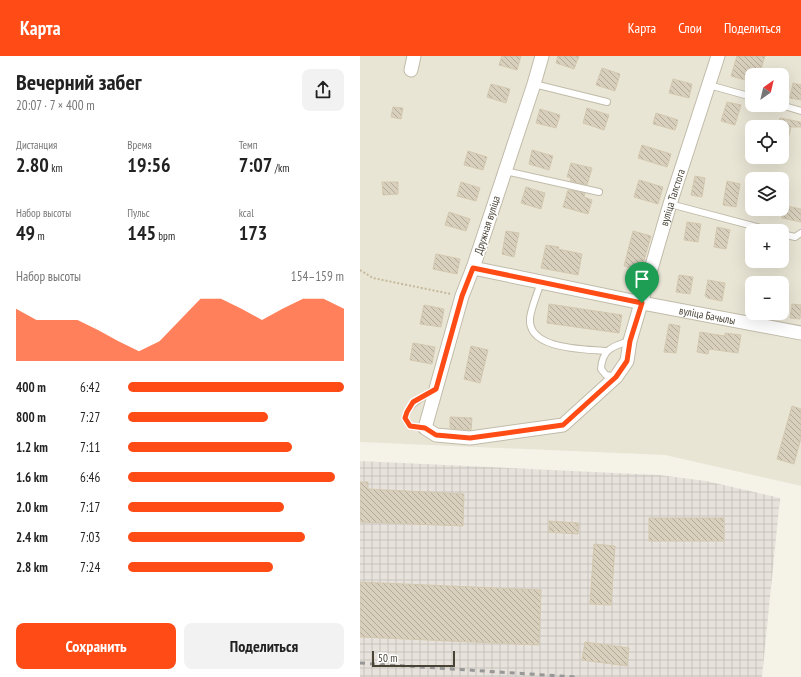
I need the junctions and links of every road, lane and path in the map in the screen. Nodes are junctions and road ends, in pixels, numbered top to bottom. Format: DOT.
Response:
graph roads {
  1 [pos="414,56"];
  2 [pos="542,56"];
  3 [pos="718,56"];
  4 [pos="411,70"];
  5 [pos="534,84"];
  6 [pos="709,85"];
  7 [pos="745,95"];
  8 [pos="607,102"];
  9 [pos="789,107"];
  10 [pos="801,111"];
  11 [pos="505,171"];
  12 [pos="599,192"];
  13 [pos="670,204"];
  14 [pos="746,224"];
  15 [pos="801,233"];
  16 [pos="789,236"];
  17 [pos="473,268"];
  18 [pos="360,270"];
  19 [pos="541,282"];
  20 [pos="462,296"];
  21 [pos="642,303"];
  22 [pos="801,333"];
  23 [pos="630,341"];
  24 [pos="606,351"];
  25 [pos="616,377"];
  26 [pos="436,389"];
  27 [pos="425,428"];
  1 -- 4 [label="street"];
  2 -- 5 [label="street, Дружная вуліца"];
  3 -- 6 [label="street, вуліца Талстога"];
  5 -- 8 [label="lane"];
  5 -- 11 [label="street, Дружная вуліца"];
  6 -- 7 [label="lane"];
  6 -- 13 [label="street, вуліца Талстога"];
  9 -- 10 [label="lane"];
  11 -- 12 [label="lane"];
  11 -- 17 [label="street, Дружная вуліца"];
  13 -- 14 [label="lane"];
  13 -- 21 [label="street, вуліца Талстога"];
  15 -- 16 [label="lane"];
  17 -- 19 [label="street, вуліца Бачылы"];
  17 -- 20 [label="street, Дружная вуліца"];
  18 -- 20 [label="path"];
  19 -- 21 [label="street, вуліца Бачылы"];
  19 -- 24 [label="lane"];
  20 -- 26 [label="street, Дружная вуліца"];
  21 -- 22 [label="street, вуліца Бачылы"];
  21 -- 23 [label="street, вуліца Талстога"];
  23 -- 24 [label="lane"];
  23 -- 25 [label="street"];
  24 -- 25 [label="lane"];
  25 -- 27 [label="street"];
  26 -- 27 [label="street, Дружная вуліца"];
  26 -- 27 [label="lane"];
}
